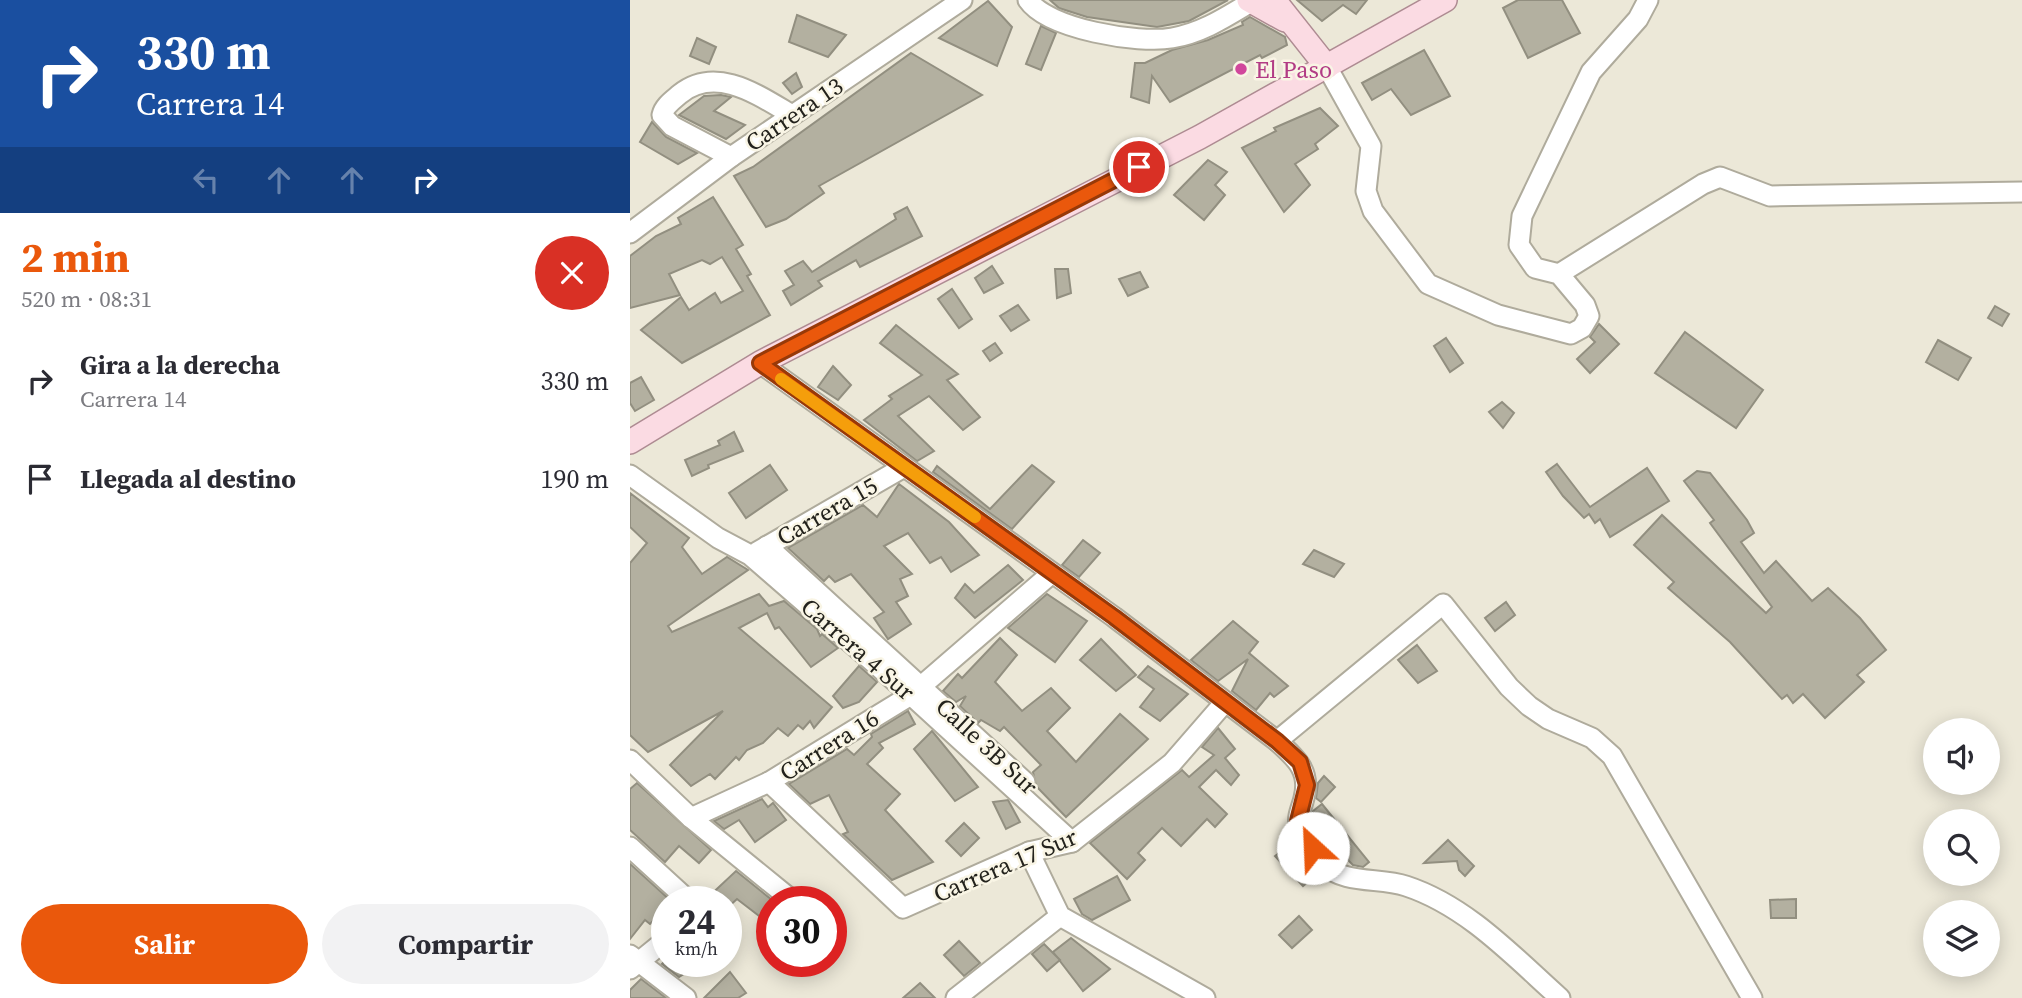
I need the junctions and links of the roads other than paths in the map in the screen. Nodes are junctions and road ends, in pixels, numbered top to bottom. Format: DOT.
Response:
graph roads {
  1 [pos="962,0"];
  2 [pos="1028,0"];
  3 [pos="1445,0"];
  4 [pos="1648,0"];
  5 [pos="1258,1"];
  6 [pos="1327,67"];
  7 [pos="792,114"];
  8 [pos="731,157"];
  9 [pos="2022,192"];
  10 [pos="630,233"];
  11 [pos="1559,274"];
  12 [pos="760,363"];
  13 [pos="630,442"];
  14 [pos="904,467"];
  15 [pos="630,475"];
  16 [pos="759,551"];
  17 [pos="1052,573"];
  18 [pos="917,690"];
  19 [pos="1225,702"];
  20 [pos="1277,741"];
  21 [pos="630,760"];
  22 [pos="769,782"];
  23 [pos="691,818"];
  24 [pos="1077,839"];
  25 [pos="630,848"];
  26 [pos="1029,852"];
  27 [pos="672,886"];
  28 [pos="775,886"];
  29 [pos="1060,916"];
  30 [pos="651,950"];
  31 [pos="633,962"];
  32 [pos="1199,997"];
  33 [pos="686,998"];
  34 [pos="956,998"];
  35 [pos="1560,998"];
  36 [pos="1752,998"];
  1 -- 7 [label="street, Carrera 13"];
  2 -- 5 [label="street"];
  3 -- 6 [label="main road"];
  4 -- 11 [label="street"];
  5 -- 6 [label="main road"];
  6 -- 11 [label="street"];
  6 -- 12 [label="main road"];
  7 -- 8 [label="street, Carrera 13"];
  7 -- 8 [label="street"];
  8 -- 10 [label="street, Carrera 13"];
  9 -- 11 [label="street"];
  12 -- 13 [label="main road"];
  12 -- 14 [label="street"];
  14 -- 16 [label="street, Carrera 15"];
  14 -- 17 [label="street"];
  15 -- 16 [label="street, Carrera 4 Sur"];
  16 -- 18 [label="street, Carrera 4 Sur"];
  17 -- 18 [label="street, Carrera 16"];
  17 -- 19 [label="street"];
  18 -- 22 [label="street, Carrera 16"];
  18 -- 24 [label="street, Calle 3B Sur"];
  19 -- 20 [label="street"];
  19 -- 24 [label="street, Carrera 17 Sur"];
  20 -- 35 [label="street"];
  20 -- 36 [label="street"];
  21 -- 23 [label="street"];
  22 -- 23 [label="street, Carrera 16"];
  22 -- 26 [label="street, Carrera 17 Sur"];
  23 -- 28 [label="street"];
  24 -- 26 [label="street, Carrera 17 Sur"];
  25 -- 27 [label="street"];
  26 -- 29 [label="street"];
  29 -- 32 [label="street"];
  29 -- 34 [label="street"];
  30 -- 31 [label="street"];
  31 -- 33 [label="street"];
}
